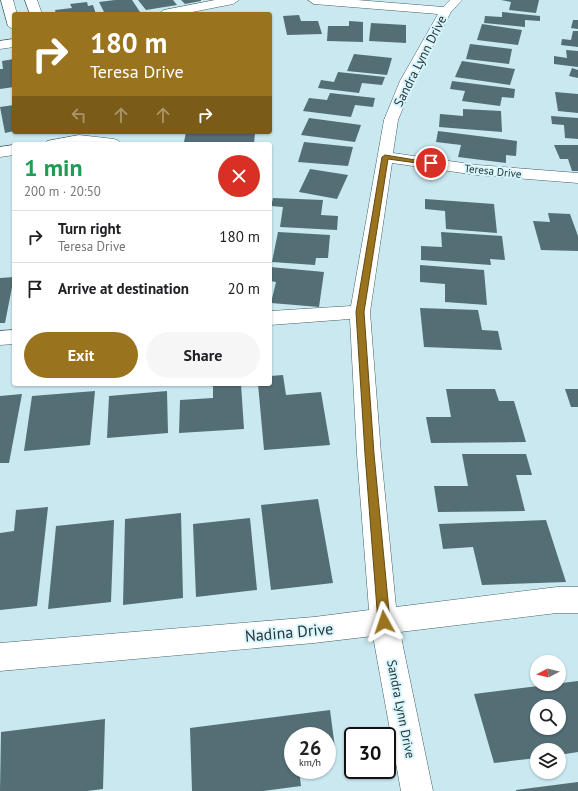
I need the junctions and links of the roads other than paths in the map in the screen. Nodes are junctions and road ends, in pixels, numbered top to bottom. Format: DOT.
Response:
graph roads {
  1 [pos="7,0"];
  2 [pos="31,0"];
  3 [pos="233,0"];
  4 [pos="314,0"];
  5 [pos="451,5"];
  6 [pos="35,12"];
  7 [pos="174,12"];
  8 [pos="12,19"];
  9 [pos="12,43"];
  10 [pos="0,45"];
  11 [pos="66,142"];
  12 [pos="96,142"];
  13 [pos="12,150"];
  14 [pos="0,152"];
  15 [pos="385,157"];
  16 [pos="578,178"];
  17 [pos="360,312"];
  18 [pos="272,318"];
  19 [pos="12,337"];
  20 [pos="0,338"];
  21 [pos="578,600"];
  22 [pos="384,622"];
  23 [pos="0,657"];
  24 [pos="417,791"];
  1 -- 8 [label="street"];
  2 -- 6 [label="street"];
  3 -- 7 [label="street"];
  4 -- 5 [label="street"];
  5 -- 15 [label="street, Sandra Lynn Drive"];
  9 -- 10 [label="street"];
  11 -- 12 [label="street"];
  13 -- 14 [label="street"];
  15 -- 16 [label="street, Teresa Drive"];
  15 -- 17 [label="street, Sandra Lynn Drive"];
  17 -- 18 [label="street"];
  17 -- 22 [label="street, Sandra Lynn Drive"];
  19 -- 20 [label="street"];
  21 -- 22 [label="street, Nadina Drive"];
  22 -- 23 [label="street, Nadina Drive"];
  22 -- 24 [label="street, Sandra Lynn Drive"];
}
